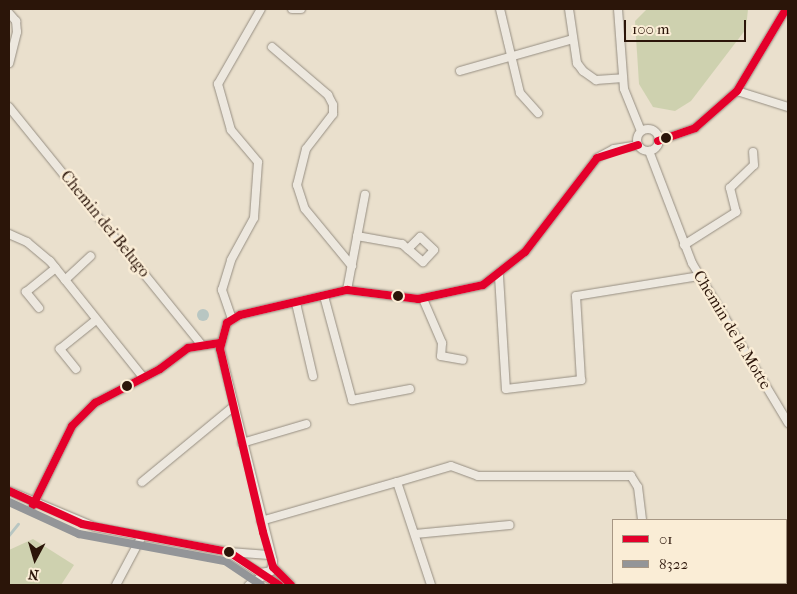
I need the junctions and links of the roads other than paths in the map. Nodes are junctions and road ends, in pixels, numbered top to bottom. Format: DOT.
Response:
graph roads {
  1 [pos="261,9"];
  2 [pos="292,9"];
  3 [pos="301,9"];
  4 [pos="500,9"];
  5 [pos="569,9"];
  6 [pos="618,9"];
  7 [pos="786,9"];
  8 [pos="9,13"];
  9 [pos="573,39"];
  10 [pos="272,47"];
  11 [pos="508,54"];
  12 [pos="9,63"];
  13 [pos="460,71"];
  14 [pos="622,78"];
  15 [pos="737,91"];
  16 [pos="9,107"];
  17 [pos="788,107"];
  18 [pos="538,113"];
  19 [pos="641,131"];
  20 [pos="658,141"];
  21 [pos="638,145"];
  22 [pos="649,151"];
  23 [pos="753,152"];
  24 [pos="365,195"];
  25 [pos="9,234"];
  26 [pos="357,236"];
  27 [pos="684,245"];
  28 [pos="408,250"];
  29 [pos="92,256"];
  30 [pos="352,266"];
  31 [pos="56,268"];
  32 [pos="499,276"];
  33 [pos="699,276"];
  34 [pos="65,280"];
  35 [pos="347,290"];
  36 [pos="324,296"];
  37 [pos="423,299"];
  38 [pos="296,303"];
  39 [pos="39,308"];
  40 [pos="232,319"];
  41 [pos="96,320"];
  42 [pos="220,342"];
  43 [pos="200,343"];
  44 [pos="463,360"];
  45 [pos="76,369"];
  46 [pos="142,376"];
  47 [pos="313,376"];
  48 [pos="410,389"];
  49 [pos="233,407"];
  50 [pos="788,423"];
  51 [pos="306,424"];
  52 [pos="242,443"];
  53 [pos="142,482"];
  54 [pos="397,482"];
  55 [pos="9,491"];
  56 [pos="33,505"];
  57 [pos="642,519"];
  58 [pos="261,520"];
  59 [pos="510,525"];
  60 [pos="415,534"];
  61 [pos="142,536"];
  62 [pos="229,552"];
  63 [pos="262,554"];
  64 [pos="253,567"];
  65 [pos="266,572"];
  66 [pos="116,585"];
  67 [pos="249,585"];
  68 [pos="279,585"];
  69 [pos="291,585"];
  70 [pos="431,585"];
  1 -- 40 [label="street"];
  2 -- 3 [label="street"];
  4 -- 11 [label="street"];
  5 -- 9 [label="street"];
  6 -- 14 [label="street"];
  7 -- 15 [label="street"];
  8 -- 12 [label="street"];
  9 -- 11 [label="street"];
  9 -- 14 [label="street"];
  10 -- 30 [label="street"];
  11 -- 13 [label="street"];
  11 -- 18 [label="street"];
  14 -- 19 [label="street"];
  15 -- 17 [label="street"];
  15 -- 20 [label="street"];
  16 -- 43 [label="street, Chemin dei Belugo"];
  19 -- 20 [label="street"];
  19 -- 21 [label="street"];
  20 -- 22 [label="street"];
  21 -- 22 [label="street"];
  21 -- 32 [label="street"];
  22 -- 27 [label="street, Chemin de la Motte"];
  23 -- 27 [label="street"];
  24 -- 26 [label="street"];
  25 -- 31 [label="street"];
  26 -- 28 [label="street"];
  26 -- 30 [label="street"];
  27 -- 33 [label="street, Chemin de la Motte"];
  29 -- 34 [label="street"];
  30 -- 35 [label="street"];
  31 -- 34 [label="street"];
  31 -- 39 [label="street"];
  32 -- 33 [label="street"];
  32 -- 37 [label="street"];
  33 -- 50 [label="street, Chemin de la Motte"];
  34 -- 41 [label="street"];
  35 -- 36 [label="street"];
  35 -- 37 [label="street"];
  36 -- 38 [label="street"];
  36 -- 48 [label="street"];
  37 -- 44 [label="street"];
  38 -- 40 [label="street"];
  38 -- 47 [label="street"];
  40 -- 42 [label="street"];
  41 -- 45 [label="street"];
  41 -- 46 [label="street"];
  42 -- 43 [label="street"];
  42 -- 49 [label="street"];
  43 -- 46 [label="street"];
  46 -- 56 [label="street"];
  49 -- 52 [label="street"];
  49 -- 53 [label="street"];
  51 -- 52 [label="street"];
  52 -- 58 [label="street"];
  54 -- 57 [label="street"];
  54 -- 58 [label="street"];
  54 -- 60 [label="street"];
  55 -- 56 [label="street"];
  56 -- 61 [label="street"];
  58 -- 63 [label="street"];
  59 -- 60 [label="street"];
  60 -- 70 [label="street"];
  61 -- 62 [label="street"];
  61 -- 66 [label="street"];
  62 -- 63 [label="street"];
  62 -- 64 [label="street"];
  63 -- 64 [label="street"];
  63 -- 65 [label="street"];
  64 -- 65 [label="street"];
  65 -- 67 [label="street"];
  65 -- 68 [label="street"];
  65 -- 69 [label="street"];
}
